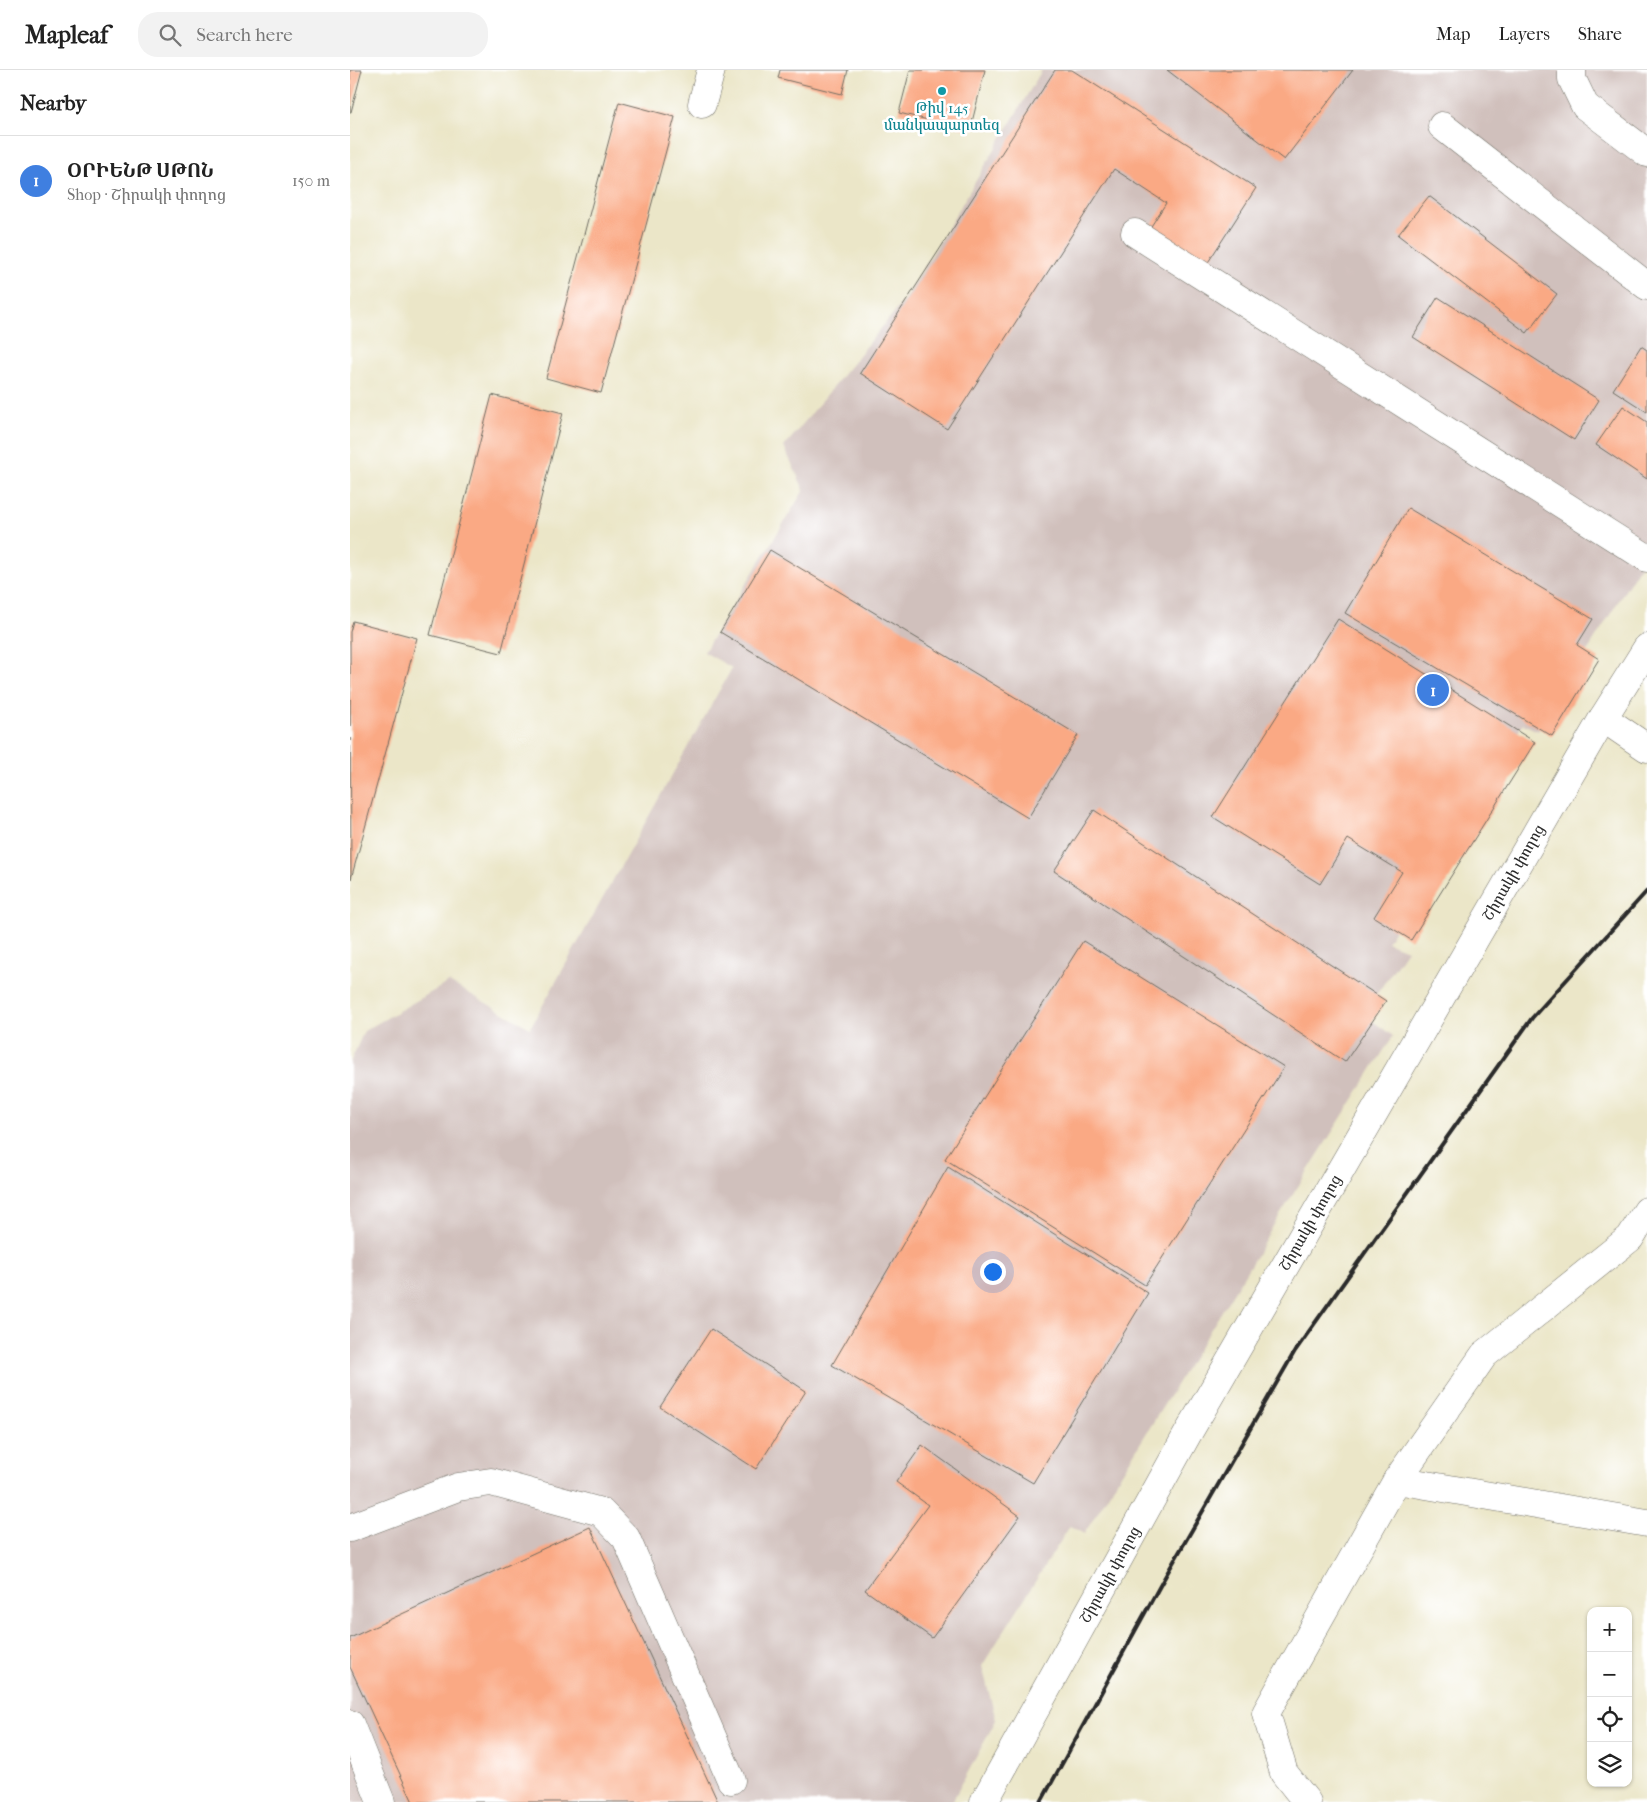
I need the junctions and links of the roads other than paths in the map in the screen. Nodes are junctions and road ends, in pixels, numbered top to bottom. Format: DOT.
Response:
graph roads {
  1 [pos="711,70"];
  2 [pos="1572,70"];
  3 [pos="702,104"];
  4 [pos="1442,126"];
  5 [pos="1647,153"];
  6 [pos="1135,233"];
  7 [pos="1647,286"];
  8 [pos="1647,558"];
  9 [pos="1647,648"];
  10 [pos="1603,718"];
  11 [pos="1647,748"];
  12 [pos="1647,1211"];
  13 [pos="1396,1480"];
  14 [pos="1647,1523"];
  15 [pos="350,1528"];
  16 [pos="350,1724"];
  17 [pos="731,1780"];
  18 [pos="381,1802"];
  19 [pos="984,1802"];
  20 [pos="1307,1802"];
  1 -- 3 [label="street"];
  2 -- 5 [label="street"];
  4 -- 7 [label="street"];
  6 -- 8 [label="street"];
  9 -- 10 [label="street, Շիրակի փողոց"];
  10 -- 11 [label="street"];
  10 -- 19 [label="street, Շիրակի փողոց"];
  12 -- 13 [label="street"];
  13 -- 14 [label="street"];
  13 -- 20 [label="street"];
  15 -- 17 [label="street"];
  16 -- 18 [label="street"];
}
